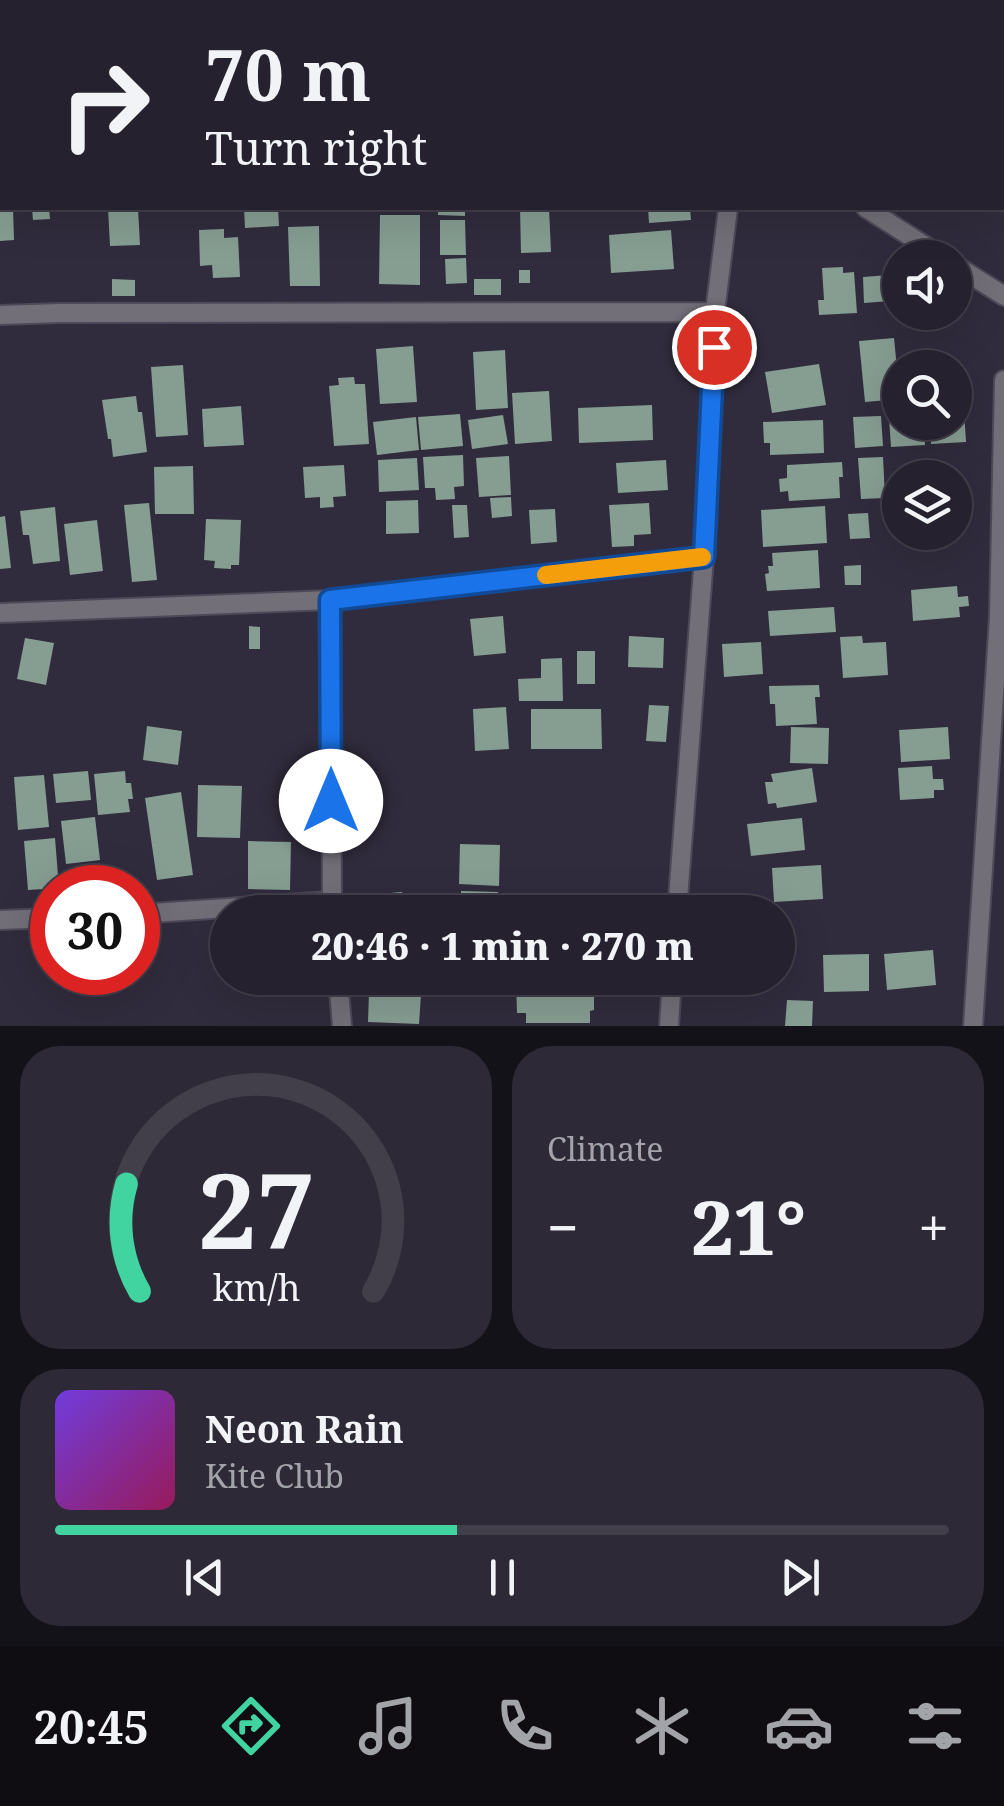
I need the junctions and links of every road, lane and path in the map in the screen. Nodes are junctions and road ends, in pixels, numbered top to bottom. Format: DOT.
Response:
graph roads {
  1 [pos="728,210"];
  2 [pos="869,210"];
  3 [pos="916,240"];
  4 [pos="972,276"];
  5 [pos="1004,296"];
  6 [pos="715,312"];
  7 [pos="0,315"];
  8 [pos="1004,380"];
  9 [pos="704,557"];
  10 [pos="330,600"];
  11 [pos="0,613"];
  12 [pos="332,895"];
  13 [pos="677,895"];
  14 [pos="210,911"];
  15 [pos="160,913"];
  16 [pos="30,919"];
  17 [pos="0,920"];
  18 [pos="339,995"];
  19 [pos="671,995"];
  20 [pos="342,1026"];
  21 [pos="669,1026"];
  22 [pos="973,1026"];
  1 -- 6 [label="street"];
  2 -- 3 [label="street"];
  4 -- 5 [label="street"];
  6 -- 7 [label="street"];
  6 -- 9 [label="street"];
  8 -- 22 [label="street"];
  9 -- 10 [label="street"];
  9 -- 13 [label="street"];
  10 -- 11 [label="street"];
  10 -- 12 [label="street"];
  14 -- 15 [label="street"];
  16 -- 17 [label="street"];
  18 -- 20 [label="street"];
  19 -- 21 [label="street"];
}
